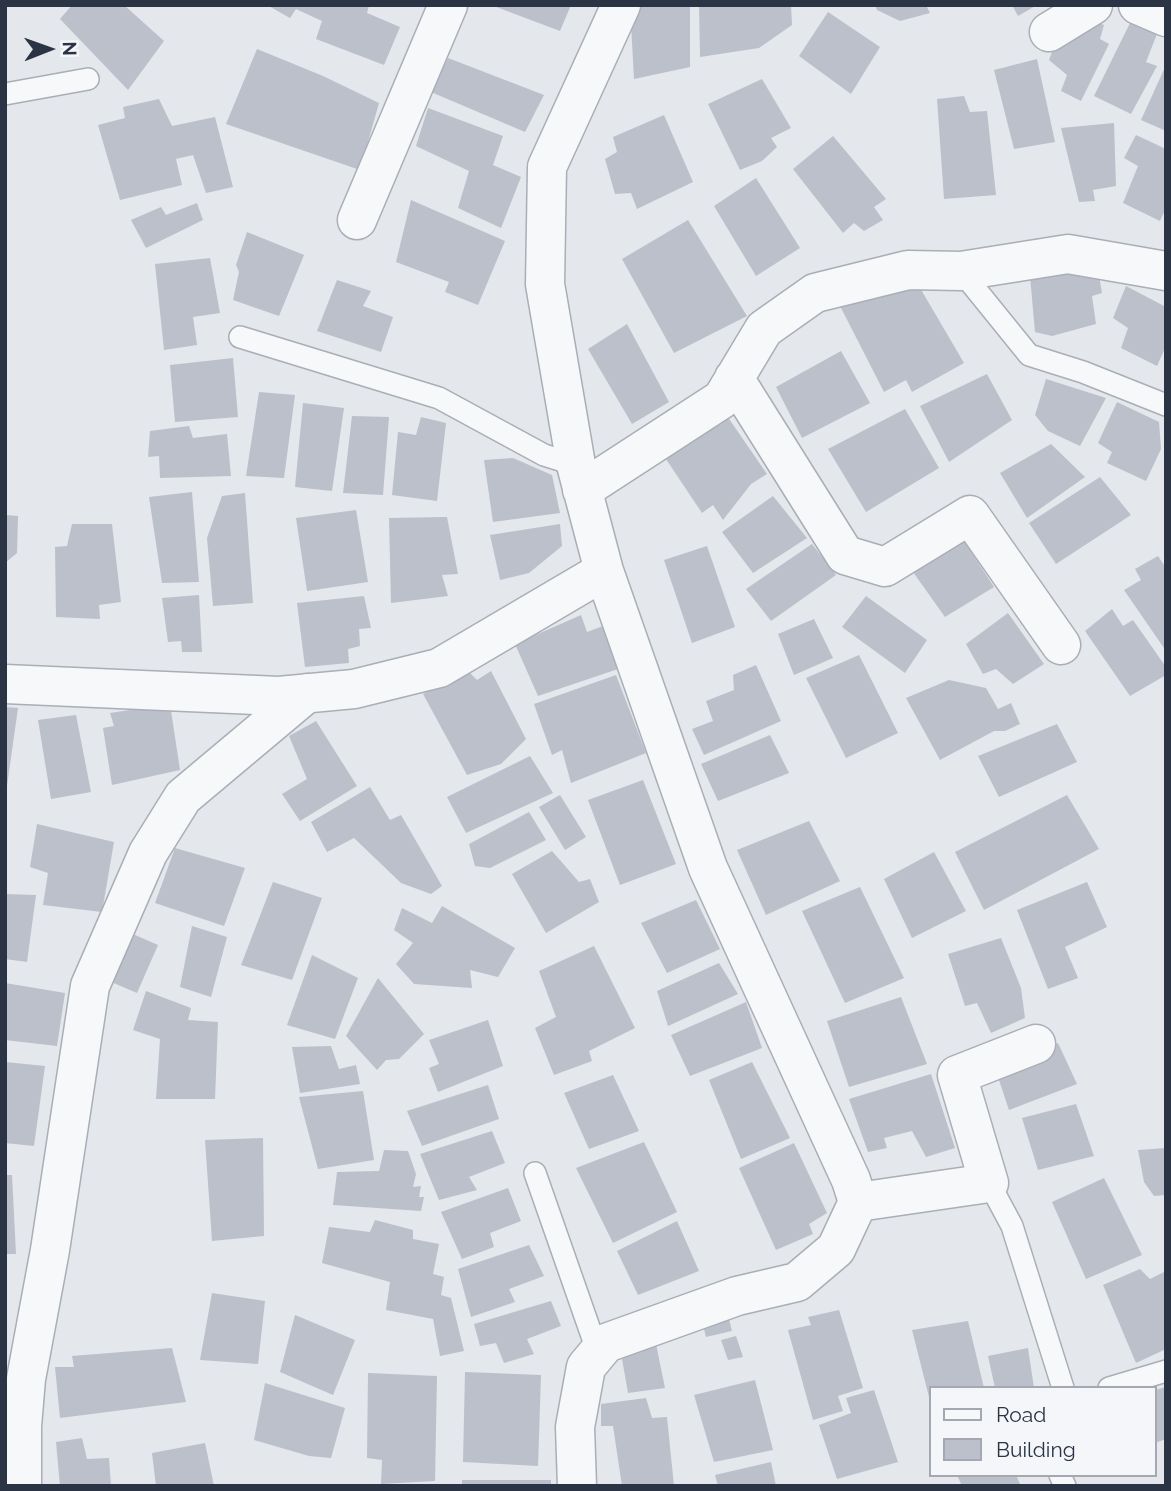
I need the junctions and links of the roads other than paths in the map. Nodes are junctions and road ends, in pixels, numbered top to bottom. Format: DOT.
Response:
graph roads {
  1 [pos="447,5"];
  2 [pos="621,5"];
  3 [pos="1093,5"];
  4 [pos="1138,5"];
  5 [pos="1166,17"];
  6 [pos="1049,32"];
  7 [pos="88,79"];
  8 [pos="5,94"];
  9 [pos="357,220"];
  10 [pos="961,271"];
  11 [pos="1166,271"];
  12 [pos="240,337"];
  13 [pos="734,379"];
  14 [pos="1166,405"];
  15 [pos="579,478"];
  16 [pos="604,571"];
  17 [pos="1061,645"];
  18 [pos="5,684"];
  19 [pos="307,693"];
  20 [pos="1036,1044"];
  21 [pos="535,1173"];
  22 [pos="989,1183"];
  23 [pos="858,1202"];
  24 [pos="598,1353"];
  25 [pos="1166,1371"];
  26 [pos="1062,1386"];
  27 [pos="1116,1386"];
  28 [pos="13,1427"];
  29 [pos="22,1486"];
  30 [pos="577,1486"];
  1 -- 9 [label="street"];
  2 -- 15 [label="street"];
  3 -- 6 [label="street"];
  4 -- 5 [label="street"];
  7 -- 8 [label="lane"];
  10 -- 11 [label="street"];
  10 -- 13 [label="street"];
  10 -- 14 [label="lane"];
  12 -- 15 [label="lane"];
  13 -- 15 [label="street"];
  13 -- 17 [label="street"];
  15 -- 16 [label="street"];
  16 -- 19 [label="street"];
  16 -- 23 [label="street"];
  18 -- 19 [label="street"];
  19 -- 28 [label="street"];
  20 -- 22 [label="street"];
  21 -- 24 [label="lane"];
  22 -- 23 [label="street"];
  22 -- 26 [label="lane"];
  23 -- 24 [label="street"];
  24 -- 30 [label="street"];
  25 -- 27 [label="lane"];
  28 -- 29 [label="street"];
}
